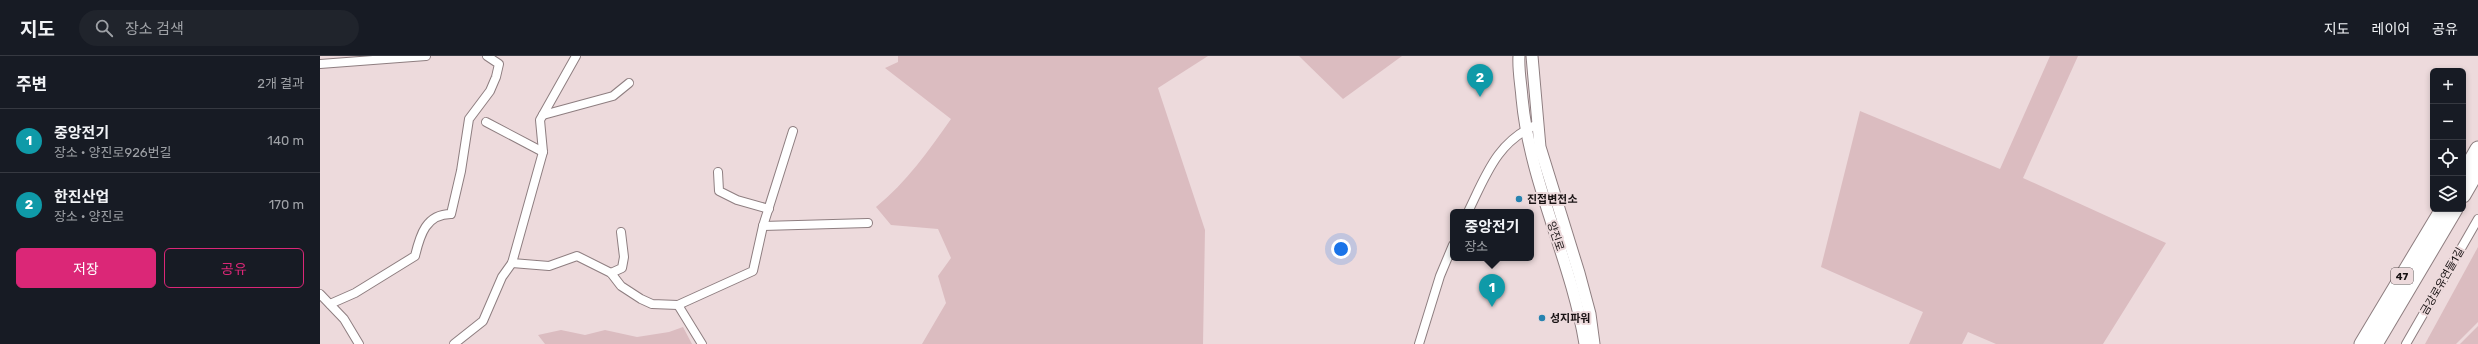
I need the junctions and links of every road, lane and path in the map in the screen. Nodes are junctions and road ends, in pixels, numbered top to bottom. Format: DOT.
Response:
graph roads {
  1 [pos="426,56"];
  2 [pos="487,56"];
  3 [pos="576,56"];
  4 [pos="1519,56"];
  5 [pos="1532,56"];
  6 [pos="320,64"];
  7 [pos="629,83"];
  8 [pos="543,114"];
  9 [pos="486,122"];
  10 [pos="1538,124"];
  11 [pos="1525,130"];
  12 [pos="793,131"];
  13 [pos="2478,149"];
  14 [pos="543,152"];
  15 [pos="2478,169"];
  16 [pos="2466,170"];
  17 [pos="718,172"];
  18 [pos="2466,189"];
  19 [pos="769,209"];
  20 [pos="1470,209"];
  21 [pos="2440,212"];
  22 [pos="2452,212"];
  23 [pos="2478,219"];
  24 [pos="868,223"];
  25 [pos="762,226"];
  26 [pos="621,232"];
  27 [pos="1450,251"];
  28 [pos="512,263"];
  29 [pos="611,273"];
  30 [pos="320,294"];
  31 [pos="330,304"];
  32 [pos="678,305"];
  33 [pos="359,344"];
  34 [pos="456,344"];
  35 [pos="702,344"];
  36 [pos="1419,344"];
  37 [pos="1585,344"];
  38 [pos="1594,344"];
  39 [pos="2362,344"];
  40 [pos="2375,344"];
  41 [pos="2406,344"];
  1 -- 6 [label="street"];
  2 -- 31 [label="street"];
  3 -- 8 [label="street"];
  4 -- 11 [label="main road, 양진로"];
  5 -- 10 [label="main road, 양진로"];
  7 -- 8 [label="street"];
  8 -- 14 [label="street"];
  9 -- 14 [label="street"];
  10 -- 11 [label="street"];
  10 -- 38 [label="main road, 양진로"];
  11 -- 20 [label="street"];
  11 -- 37 [label="main road, 양진로"];
  12 -- 19 [label="street"];
  13 -- 16 [label="highway"];
  14 -- 28 [label="street"];
  15 -- 18 [label="highway"];
  17 -- 19 [label="street"];
  19 -- 25 [label="street"];
  21 -- 39 [label="highway, 47"];
  22 -- 40 [label="highway, 47"];
  23 -- 41 [label="street, 금강로유연들1길"];
  24 -- 25 [label="street"];
  25 -- 32 [label="street"];
  26 -- 29 [label="street"];
  27 -- 36 [label="street"];
  28 -- 29 [label="street"];
  28 -- 34 [label="street"];
  29 -- 32 [label="street"];
  30 -- 31 [label="street"];
  31 -- 33 [label="street"];
  32 -- 35 [label="street"];
}
